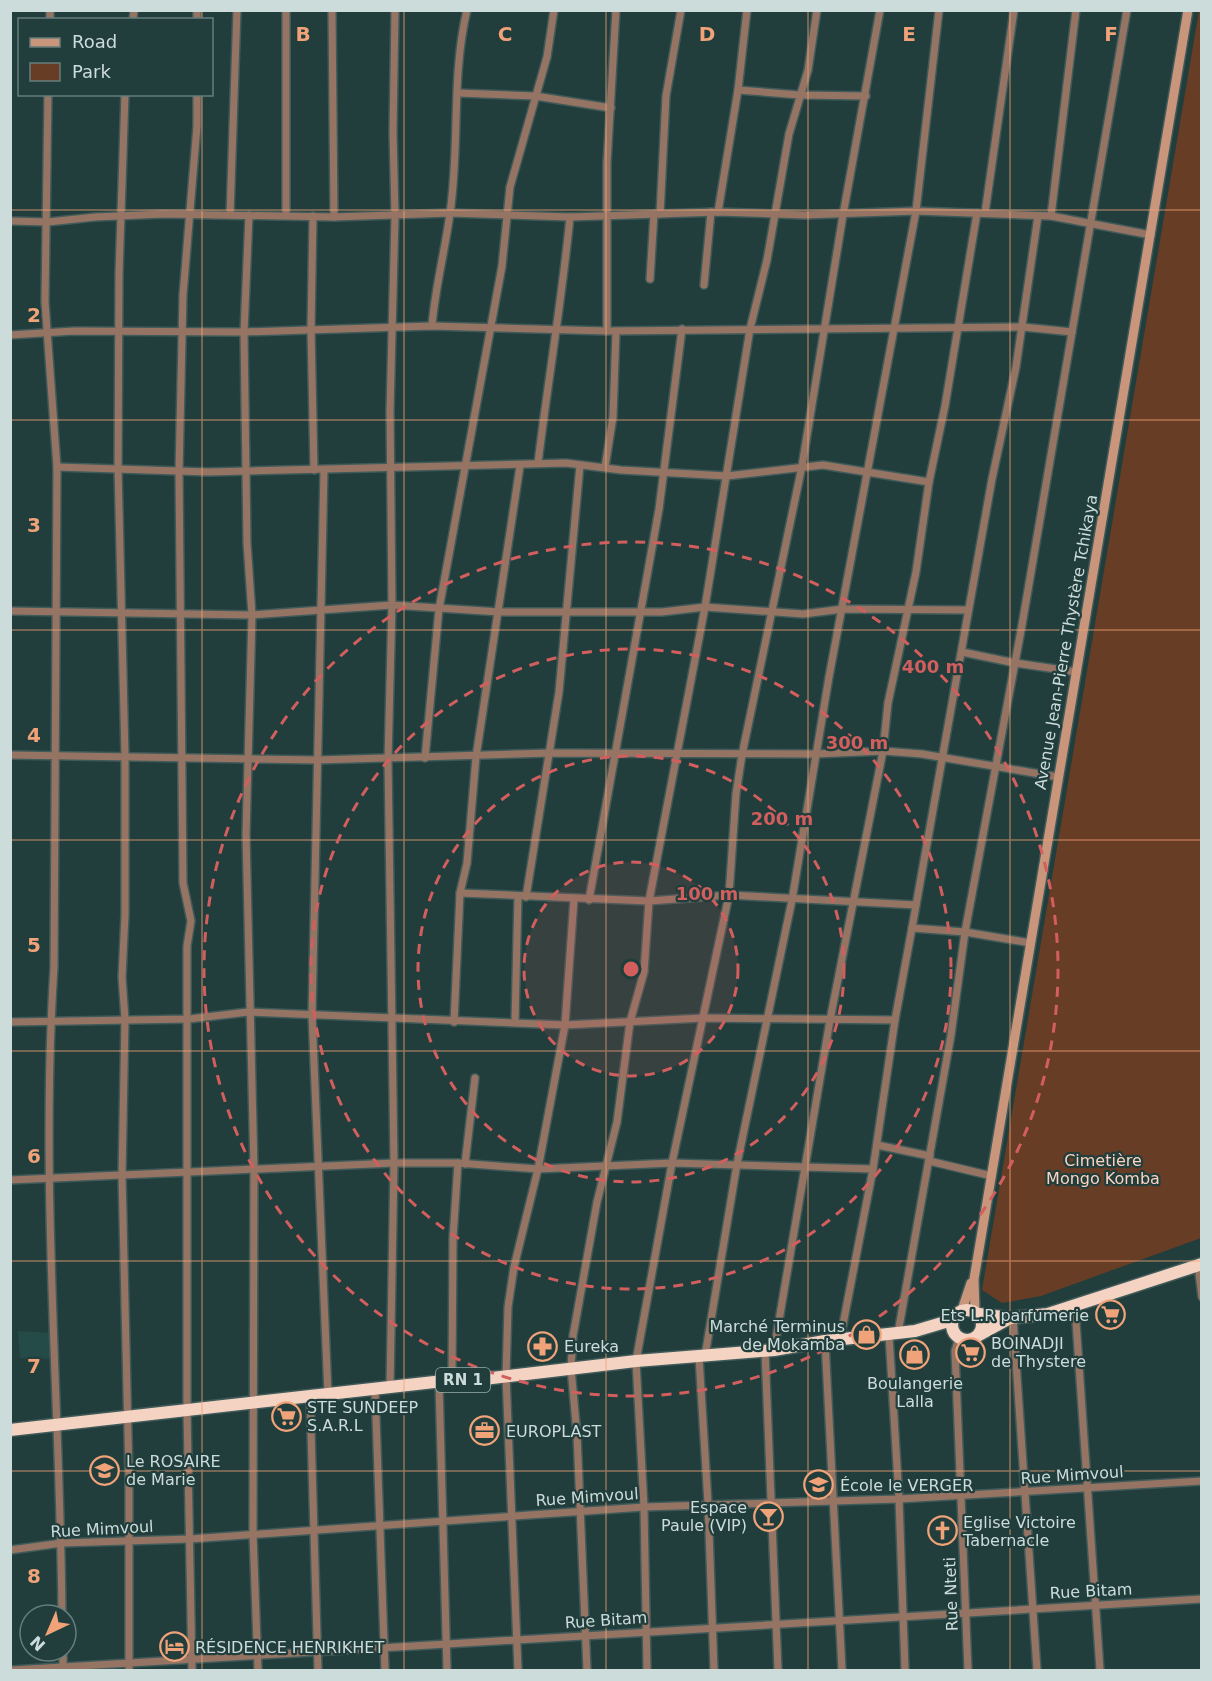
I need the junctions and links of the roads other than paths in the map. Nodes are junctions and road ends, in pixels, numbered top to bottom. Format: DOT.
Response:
graph roads {
  1 [pos="237,10"];
  2 [pos="286,10"];
  3 [pos="332,10"];
  4 [pos="395,10"];
  5 [pos="467,10"];
  6 [pos="554,10"];
  7 [pos="616,10"];
  8 [pos="681,10"];
  9 [pos="747,10"];
  10 [pos="817,10"];
  11 [pos="880,10"];
  12 [pos="939,10"];
  13 [pos="1014,10"];
  14 [pos="1076,10"];
  15 [pos="1127,10"];
  16 [pos="1188,10"];
  17 [pos="738,90"];
  18 [pos="458,93"];
  19 [pos="800,95"];
  20 [pos="48,96"];
  21 [pos="125,96"];
  22 [pos="196,96"];
  23 [pos="535,96"];
  24 [pos="866,96"];
  25 [pos="611,108"];
  26 [pos="916,211"];
  27 [pos="714,212"];
  28 [pos="450,213"];
  29 [pos="981,213"];
  30 [pos="507,214"];
  31 [pos="657,214"];
  32 [pos="773,214"];
  33 [pos="843,214"];
  34 [pos="189,215"];
  35 [pos="230,215"];
  36 [pos="249,215"];
  37 [pos="286,215"];
  38 [pos="123,216"];
  39 [pos="314,216"];
  40 [pos="395,216"];
  41 [pos="606,216"];
  42 [pos="1038,216"];
  43 [pos="1050,216"];
  44 [pos="334,217"];
  45 [pos="570,217"];
  46 [pos="10,221"];
  47 [pos="48,222"];
  48 [pos="1090,223"];
  49 [pos="1151,235"];
  50 [pos="650,279"];
  51 [pos="704,285"];
  52 [pos="432,326"];
  53 [pos="393,327"];
  54 [pos="1023,327"];
  55 [pos="311,329"];
  56 [pos="682,329"];
  57 [pos="750,329"];
  58 [pos="825,329"];
  59 [pos="957,329"];
  60 [pos="182,330"];
  61 [pos="490,330"];
  62 [pos="555,330"];
  63 [pos="894,330"];
  64 [pos="119,331"];
  65 [pos="607,331"];
  66 [pos="616,331"];
  67 [pos="244,332"];
  68 [pos="1072,332"];
  69 [pos="48,334"];
  70 [pos="10,335"];
  71 [pos="538,463"];
  72 [pos="466,465"];
  73 [pos="580,465"];
  74 [pos="520,466"];
  75 [pos="802,466"];
  76 [pos="57,467"];
  77 [pos="390,467"];
  78 [pos="605,467"];
  79 [pos="118,468"];
  80 [pos="314,470"];
  81 [pos="324,470"];
  82 [pos="179,471"];
  83 [pos="246,471"];
  84 [pos="867,471"];
  85 [pos="663,473"];
  86 [pos="727,476"];
  87 [pos="929,482"];
  88 [pos="392,605"];
  89 [pos="705,607"];
  90 [pos="439,609"];
  91 [pos="843,609"];
  92 [pos="908,609"];
  93 [pos="968,610"];
  94 [pos="10,611"];
  95 [pos="322,611"];
  96 [pos="567,611"];
  97 [pos="500,612"];
  98 [pos="640,612"];
  99 [pos="772,612"];
  100 [pos="56,614"];
  101 [pos="120,614"];
  102 [pos="180,614"];
  103 [pos="252,615"];
  104 [pos="962,652"];
  105 [pos="1015,663"];
  106 [pos="1077,672"];
  107 [pos="883,750"];
  108 [pos="615,752"];
  109 [pos="678,752"];
  110 [pos="550,753"];
  111 [pos="57,754"];
  112 [pos="815,754"];
  113 [pos="10,755"];
  114 [pos="742,755"];
  115 [pos="125,756"];
  116 [pos="476,757"];
  117 [pos="425,758"];
  118 [pos="944,758"];
  119 [pos="180,759"];
  120 [pos="248,759"];
  121 [pos="318,760"];
  122 [pos="388,760"];
  123 [pos="997,767"];
  124 [pos="1058,777"];
  125 [pos="460,893"];
  126 [pos="729,895"];
  127 [pos="522,896"];
  128 [pos="574,899"];
  129 [pos="589,900"];
  130 [pos="792,900"];
  131 [pos="852,900"];
  132 [pos="649,901"];
  133 [pos="916,905"];
  134 [pos="912,928"];
  135 [pos="966,932"];
  136 [pos="1030,943"];
  137 [pos="248,1012"];
  138 [pos="312,1015"];
  139 [pos="392,1018"];
  140 [pos="703,1018"];
  141 [pos="125,1019"];
  142 [pos="189,1019"];
  143 [pos="766,1019"];
  144 [pos="830,1020"];
  145 [pos="895,1020"];
  146 [pos="10,1022"];
  147 [pos="49,1022"];
  148 [pos="454,1022"];
  149 [pos="515,1022"];
  150 [pos="630,1022"];
  151 [pos="565,1025"];
  152 [pos="475,1078"];
  153 [pos="876,1145"];
  154 [pos="929,1158"];
  155 [pos="394,1163"];
  156 [pos="461,1163"];
  157 [pos="672,1163"];
  158 [pos="737,1164"];
  159 [pos="317,1165"];
  160 [pos="807,1166"];
  161 [pos="608,1167"];
  162 [pos="254,1168"];
  163 [pos="538,1169"];
  164 [pos="873,1169"];
  165 [pos="186,1172"];
  166 [pos="122,1175"];
  167 [pos="992,1176"];
  168 [pos="51,1179"];
  169 [pos="10,1180"];
  170 [pos="1200,1265"];
  171 [pos="974,1278"];
  172 [pos="1202,1298"];
  173 [pos="1075,1307"];
  174 [pos="962,1310"];
  175 [pos="977,1313"];
  176 [pos="1011,1317"];
  177 [pos="952,1320"];
  178 [pos="915,1331"];
  179 [pos="894,1334"];
  180 [pos="979,1335"];
  181 [pos="957,1336"];
  182 [pos="840,1340"];
  183 [pos="825,1341"];
  184 [pos="770,1351"];
  185 [pos="702,1357"];
  186 [pos="636,1361"];
  187 [pos="571,1368"];
  188 [pos="506,1376"];
  189 [pos="452,1380"];
  190 [pos="439,1383"];
  191 [pos="390,1388"];
  192 [pos="375,1389"];
  193 [pos="328,1394"];
  194 [pos="310,1396"];
  195 [pos="252,1403"];
  196 [pos="187,1410"];
  197 [pos="126,1416"];
  198 [pos="55,1424"];
  199 [pos="10,1430"];
  200 [pos="1202,1481"];
  201 [pos="1088,1487"];
  202 [pos="1025,1492"];
  203 [pos="962,1496"];
  204 [pos="899,1499"];
  205 [pos="836,1501"];
  206 [pos="708,1503"];
  207 [pos="772,1503"];
  208 [pos="644,1507"];
  209 [pos="579,1511"];
  210 [pos="510,1515"];
  211 [pos="442,1521"];
  212 [pos="381,1525"];
  213 [pos="315,1529"];
  214 [pos="253,1534"];
  215 [pos="190,1539"];
  216 [pos="129,1540"];
  217 [pos="62,1544"];
  218 [pos="10,1550"];
  219 [pos="1202,1599"];
  220 [pos="62,1603"];
  221 [pos="1097,1605"];
  222 [pos="1034,1608"];
  223 [pos="964,1613"];
  224 [pos="902,1617"];
  225 [pos="841,1620"];
  226 [pos="777,1625"];
  227 [pos="713,1627"];
  228 [pos="646,1631"];
  229 [pos="585,1635"];
  230 [pos="517,1639"];
  231 [pos="446,1643"];
  232 [pos="385,1647"];
  233 [pos="318,1652"];
  234 [pos="258,1655"];
  235 [pos="192,1659"];
  236 [pos="129,1662"];
  237 [pos="63,1669"];
  238 [pos="12,1671"];
  239 [pos="129,1671"];
  240 [pos="192,1671"];
  241 [pos="258,1671"];
  242 [pos="318,1671"];
  243 [pos="385,1671"];
  244 [pos="447,1671"];
  245 [pos="518,1671"];
  246 [pos="587,1671"];
  247 [pos="647,1671"];
  248 [pos="714,1671"];
  249 [pos="778,1671"];
  250 [pos="842,1671"];
  251 [pos="905,1671"];
  252 [pos="968,1671"];
  253 [pos="1037,1671"];
  254 [pos="1100,1671"];
  1 -- 35 [label="street"];
  2 -- 37 [label="street"];
  3 -- 44 [label="street"];
  4 -- 40 [label="street"];
  5 -- 18 [label="street"];
  6 -- 23 [label="street"];
  7 -- 25 [label="street"];
  8 -- 31 [label="street"];
  9 -- 17 [label="street"];
  10 -- 19 [label="street"];
  11 -- 24 [label="street"];
  12 -- 26 [label="street"];
  13 -- 29 [label="street"];
  14 -- 43 [label="street"];
  15 -- 48 [label="street"];
  16 -- 49 [label="street, Avenue Jean-Pierre Thystère Tchikaya"];
  17 -- 19 [label="street"];
  17 -- 27 [label="street"];
  18 -- 23 [label="street"];
  18 -- 28 [label="street"];
  19 -- 24 [label="street"];
  19 -- 32 [label="street"];
  20 -- 47 [label="street"];
  21 -- 38 [label="street"];
  22 -- 34 [label="street"];
  23 -- 25 [label="street"];
  23 -- 30 [label="street"];
  24 -- 33 [label="street"];
  25 -- 41 [label="street"];
  26 -- 29 [label="street"];
  26 -- 33 [label="street"];
  26 -- 63 [label="street"];
  27 -- 31 [label="street"];
  27 -- 32 [label="street"];
  27 -- 51 [label="street"];
  28 -- 30 [label="street"];
  28 -- 40 [label="street"];
  28 -- 52 [label="street"];
  29 -- 42 [label="street"];
  29 -- 59 [label="street"];
  30 -- 45 [label="street"];
  30 -- 61 [label="street"];
  31 -- 41 [label="street"];
  31 -- 50 [label="street"];
  32 -- 33 [label="street"];
  32 -- 57 [label="street"];
  33 -- 58 [label="street"];
  34 -- 35 [label="street"];
  34 -- 38 [label="street"];
  34 -- 60 [label="street"];
  35 -- 36 [label="street"];
  36 -- 37 [label="street"];
  36 -- 67 [label="street"];
  37 -- 39 [label="street"];
  38 -- 47 [label="street"];
  38 -- 64 [label="street"];
  39 -- 44 [label="street"];
  39 -- 55 [label="street"];
  40 -- 44 [label="street"];
  40 -- 53 [label="street"];
  41 -- 45 [label="street"];
  41 -- 65 [label="street"];
  42 -- 43 [label="street"];
  42 -- 54 [label="street"];
  43 -- 48 [label="street"];
  45 -- 62 [label="street"];
  46 -- 47 [label="street"];
  47 -- 69 [label="street"];
  48 -- 49 [label="street"];
  48 -- 68 [label="street"];
  49 -- 106 [label="street, Avenue Jean-Pierre Thystère Tchikaya"];
  52 -- 53 [label="street"];
  52 -- 61 [label="street"];
  53 -- 55 [label="street"];
  53 -- 77 [label="street"];
  54 -- 59 [label="street"];
  54 -- 68 [label="street"];
  54 -- 93 [label="street"];
  55 -- 67 [label="street"];
  55 -- 80 [label="street"];
  56 -- 57 [label="street"];
  56 -- 66 [label="street"];
  56 -- 85 [label="street"];
  57 -- 58 [label="street"];
  57 -- 86 [label="street"];
  58 -- 63 [label="street"];
  58 -- 75 [label="street"];
  59 -- 63 [label="street"];
  59 -- 87 [label="street"];
  60 -- 64 [label="street"];
  60 -- 67 [label="street"];
  60 -- 82 [label="street"];
  61 -- 62 [label="street"];
  61 -- 72 [label="street"];
  62 -- 65 [label="street"];
  62 -- 71 [label="street"];
  63 -- 84 [label="street"];
  64 -- 69 [label="street"];
  64 -- 79 [label="street"];
  65 -- 66 [label="street"];
  66 -- 78 [label="street"];
  67 -- 83 [label="street"];
  68 -- 105 [label="street"];
  69 -- 70 [label="street"];
  69 -- 76 [label="street"];
  71 -- 73 [label="street"];
  71 -- 74 [label="street"];
  72 -- 74 [label="street"];
  72 -- 77 [label="street"];
  72 -- 90 [label="street"];
  73 -- 78 [label="street"];
  73 -- 96 [label="street"];
  74 -- 97 [label="street"];
  75 -- 84 [label="street"];
  75 -- 86 [label="street"];
  75 -- 99 [label="street"];
  76 -- 79 [label="street"];
  76 -- 100 [label="street"];
  77 -- 81 [label="street"];
  77 -- 88 [label="street"];
  78 -- 85 [label="street"];
  79 -- 82 [label="street"];
  79 -- 101 [label="street"];
  80 -- 81 [label="street"];
  80 -- 83 [label="street"];
  81 -- 95 [label="street"];
  82 -- 83 [label="street"];
  82 -- 102 [label="street"];
  83 -- 103 [label="street"];
  84 -- 87 [label="street"];
  84 -- 91 [label="street"];
  85 -- 86 [label="street"];
  85 -- 98 [label="street"];
  86 -- 89 [label="street"];
  87 -- 92 [label="street"];
  88 -- 90 [label="street"];
  88 -- 95 [label="street"];
  88 -- 122 [label="street"];
  89 -- 98 [label="street"];
  89 -- 99 [label="street"];
  89 -- 109 [label="street"];
  90 -- 97 [label="street"];
  90 -- 117 [label="street"];
  91 -- 92 [label="street"];
  91 -- 99 [label="street"];
  91 -- 112 [label="street"];
  92 -- 93 [label="street"];
  92 -- 107 [label="street"];
  93 -- 104 [label="street"];
  94 -- 100 [label="street"];
  95 -- 103 [label="street"];
  95 -- 121 [label="street"];
  96 -- 97 [label="street"];
  96 -- 98 [label="street"];
  96 -- 110 [label="street"];
  97 -- 116 [label="street"];
  98 -- 108 [label="street"];
  99 -- 114 [label="street"];
  100 -- 101 [label="street"];
  100 -- 111 [label="street"];
  101 -- 102 [label="street"];
  101 -- 115 [label="street"];
  102 -- 103 [label="street"];
  102 -- 119 [label="street"];
  103 -- 120 [label="street"];
  104 -- 105 [label="street"];
  104 -- 118 [label="street"];
  105 -- 106 [label="street"];
  105 -- 123 [label="street"];
  106 -- 124 [label="street, Avenue Jean-Pierre Thystère Tchikaya"];
  107 -- 112 [label="street"];
  107 -- 118 [label="street"];
  107 -- 131 [label="street"];
  108 -- 109 [label="street"];
  108 -- 110 [label="street"];
  108 -- 129 [label="street"];
  109 -- 114 [label="street"];
  109 -- 132 [label="street"];
  110 -- 116 [label="street"];
  110 -- 127 [label="street"];
  111 -- 113 [label="street"];
  111 -- 115 [label="street"];
  111 -- 147 [label="street"];
  112 -- 114 [label="street"];
  112 -- 130 [label="street"];
  114 -- 126 [label="street"];
  115 -- 119 [label="street"];
  115 -- 141 [label="street"];
  116 -- 117 [label="street"];
  116 -- 125 [label="street"];
  117 -- 122 [label="street"];
  118 -- 123 [label="street"];
  118 -- 133 [label="street"];
  119 -- 120 [label="street"];
  119 -- 142 [label="street"];
  120 -- 121 [label="street"];
  120 -- 137 [label="street"];
  121 -- 122 [label="street"];
  121 -- 138 [label="street"];
  122 -- 139 [label="street"];
  123 -- 124 [label="street"];
  123 -- 135 [label="street"];
  124 -- 136 [label="street, Avenue Jean-Pierre Thystère Tchikaya"];
  125 -- 127 [label="street"];
  125 -- 148 [label="street"];
  126 -- 130 [label="street"];
  126 -- 132 [label="street"];
  126 -- 140 [label="street"];
  127 -- 128 [label="street"];
  127 -- 149 [label="street"];
  128 -- 129 [label="street"];
  128 -- 151 [label="street"];
  129 -- 132 [label="street"];
  130 -- 131 [label="street"];
  130 -- 143 [label="street"];
  131 -- 133 [label="street"];
  131 -- 144 [label="street"];
  132 -- 150 [label="street"];
  133 -- 134 [label="street"];
  134 -- 135 [label="street"];
  134 -- 145 [label="street"];
  135 -- 136 [label="street"];
  135 -- 154 [label="street"];
  136 -- 167 [label="street, Avenue Jean-Pierre Thystère Tchikaya"];
  137 -- 138 [label="street"];
  137 -- 142 [label="street"];
  137 -- 162 [label="street"];
  138 -- 139 [label="street"];
  138 -- 159 [label="street"];
  139 -- 148 [label="street"];
  139 -- 155 [label="street"];
  140 -- 143 [label="street"];
  140 -- 150 [label="street"];
  140 -- 157 [label="street"];
  141 -- 142 [label="street"];
  141 -- 147 [label="street"];
  141 -- 166 [label="street"];
  142 -- 165 [label="street"];
  143 -- 144 [label="street"];
  143 -- 158 [label="street"];
  144 -- 145 [label="street"];
  144 -- 160 [label="street"];
  145 -- 153 [label="street"];
  146 -- 147 [label="street"];
  147 -- 168 [label="street"];
  148 -- 149 [label="street"];
  149 -- 151 [label="street"];
  150 -- 151 [label="street"];
  150 -- 161 [label="street"];
  151 -- 163 [label="street"];
  152 -- 156 [label="street"];
  153 -- 154 [label="street"];
  153 -- 164 [label="street"];
  154 -- 167 [label="street"];
  154 -- 179 [label="street"];
  155 -- 156 [label="street"];
  155 -- 159 [label="street"];
  155 -- 191 [label="street"];
  156 -- 163 [label="street"];
  156 -- 189 [label="street"];
  157 -- 158 [label="street"];
  157 -- 161 [label="street"];
  157 -- 186 [label="street"];
  158 -- 160 [label="street"];
  158 -- 185 [label="street"];
  159 -- 162 [label="street"];
  159 -- 193 [label="street"];
  160 -- 164 [label="street"];
  160 -- 184 [label="street"];
  161 -- 163 [label="street"];
  161 -- 187 [label="street"];
  162 -- 165 [label="street"];
  162 -- 195 [label="street"];
  163 -- 188 [label="street"];
  164 -- 182 [label="street"];
  165 -- 166 [label="street"];
  165 -- 196 [label="street"];
  166 -- 168 [label="street"];
  166 -- 197 [label="street"];
  167 -- 171 [label="street, Avenue Jean-Pierre Thystère Tchikaya"];
  168 -- 169 [label="street"];
  168 -- 198 [label="street"];
  170 -- 172 [label="street"];
  170 -- 173 [label="highway"];
  171 -- 174 [label="street, Avenue Jean-Pierre Thystère Tchikaya"];
  171 -- 175 [label="street, Avenue Jean-Pierre Thystère Tchikaya"];
  173 -- 176 [label="highway"];
  173 -- 201 [label="street"];
  174 -- 175 [label="highway"];
  174 -- 177 [label="highway"];
  175 -- 176 [label="highway"];
  175 -- 180 [label="highway"];
  176 -- 180 [label="highway"];
  176 -- 202 [label="street"];
  177 -- 178 [label="highway, RN 1"];
  177 -- 181 [label="highway"];
  178 -- 179 [label="highway, RN 1"];
  178 -- 181 [label="highway, RN 1"];
  179 -- 182 [label="highway, RN 1"];
  179 -- 204 [label="street"];
  180 -- 181 [label="highway"];
  181 -- 203 [label="street, Rue Nteti"];
  182 -- 183 [label="highway, RN 1"];
  183 -- 184 [label="highway, RN 1"];
  183 -- 205 [label="street"];
  184 -- 185 [label="highway, RN 1"];
  184 -- 207 [label="street"];
  185 -- 186 [label="highway, RN 1"];
  185 -- 206 [label="street"];
  186 -- 187 [label="highway, RN 1"];
  186 -- 208 [label="street"];
  187 -- 188 [label="highway, RN 1"];
  187 -- 209 [label="street"];
  188 -- 189 [label="highway, RN 1"];
  188 -- 210 [label="street"];
  189 -- 190 [label="highway, RN 1"];
  190 -- 191 [label="highway, RN 1"];
  190 -- 211 [label="street"];
  191 -- 192 [label="highway, RN 1"];
  192 -- 193 [label="highway, RN 1"];
  192 -- 212 [label="street"];
  193 -- 194 [label="highway, RN 1"];
  194 -- 195 [label="highway, RN 1"];
  194 -- 213 [label="street"];
  195 -- 196 [label="highway, RN 1"];
  195 -- 214 [label="street"];
  196 -- 197 [label="highway, RN 1"];
  196 -- 215 [label="street"];
  197 -- 198 [label="highway, RN 1"];
  197 -- 216 [label="street"];
  198 -- 199 [label="highway, RN 1"];
  198 -- 217 [label="street"];
  200 -- 201 [label="street, Rue Mimvoul"];
  201 -- 202 [label="street, Rue Mimvoul"];
  201 -- 221 [label="street"];
  202 -- 203 [label="street, Rue Mimvoul"];
  202 -- 222 [label="street"];
  203 -- 204 [label="street, Rue Mimvoul"];
  203 -- 223 [label="street, Rue Nteti"];
  204 -- 205 [label="street, Rue Mimvoul"];
  204 -- 224 [label="street"];
  205 -- 207 [label="street, Rue Mimvoul"];
  205 -- 225 [label="street"];
  206 -- 207 [label="street, Rue Mimvoul"];
  206 -- 208 [label="street, Rue Mimvoul"];
  206 -- 227 [label="street"];
  207 -- 226 [label="street"];
  208 -- 209 [label="street, Rue Mimvoul"];
  208 -- 228 [label="street"];
  209 -- 210 [label="street, Rue Mimvoul"];
  209 -- 229 [label="street"];
  210 -- 211 [label="street, Rue Mimvoul"];
  210 -- 230 [label="street"];
  211 -- 212 [label="street, Rue Mimvoul"];
  211 -- 231 [label="street"];
  212 -- 213 [label="street, Rue Mimvoul"];
  212 -- 232 [label="street"];
  213 -- 214 [label="street, Rue Mimvoul"];
  213 -- 233 [label="street"];
  214 -- 215 [label="street, Rue Mimvoul"];
  214 -- 234 [label="street"];
  215 -- 216 [label="street, Rue Mimvoul"];
  215 -- 235 [label="street"];
  216 -- 217 [label="street, Rue Mimvoul"];
  216 -- 236 [label="street"];
  217 -- 218 [label="street, Rue Mimvoul"];
  217 -- 220 [label="street"];
  219 -- 221 [label="street, Rue Bitam"];
  221 -- 222 [label="street, Rue Bitam"];
  221 -- 254 [label="street"];
  222 -- 223 [label="street, Rue Bitam"];
  222 -- 253 [label="street"];
  223 -- 224 [label="street, Rue Bitam"];
  223 -- 252 [label="street, Rue Nteti"];
  224 -- 225 [label="street, Rue Bitam"];
  224 -- 251 [label="street"];
  225 -- 226 [label="street, Rue Bitam"];
  225 -- 250 [label="street"];
  226 -- 227 [label="street, Rue Bitam"];
  226 -- 249 [label="street"];
  227 -- 228 [label="street, Rue Bitam"];
  227 -- 248 [label="street"];
  228 -- 229 [label="street, Rue Bitam"];
  228 -- 247 [label="street"];
  229 -- 230 [label="street, Rue Bitam"];
  229 -- 246 [label="street"];
  230 -- 231 [label="street, Rue Bitam"];
  230 -- 245 [label="street"];
  231 -- 232 [label="street, Rue Bitam"];
  231 -- 244 [label="street"];
  232 -- 233 [label="street, Rue Bitam"];
  232 -- 243 [label="street"];
  233 -- 234 [label="street, Rue Bitam"];
  233 -- 242 [label="street"];
  234 -- 235 [label="street, Rue Bitam"];
  234 -- 241 [label="street"];
  235 -- 236 [label="street, Rue Bitam"];
  235 -- 240 [label="street"];
  236 -- 237 [label="street, Rue Bitam"];
  236 -- 239 [label="street"];
  237 -- 238 [label="street, Rue Bitam"];
}
